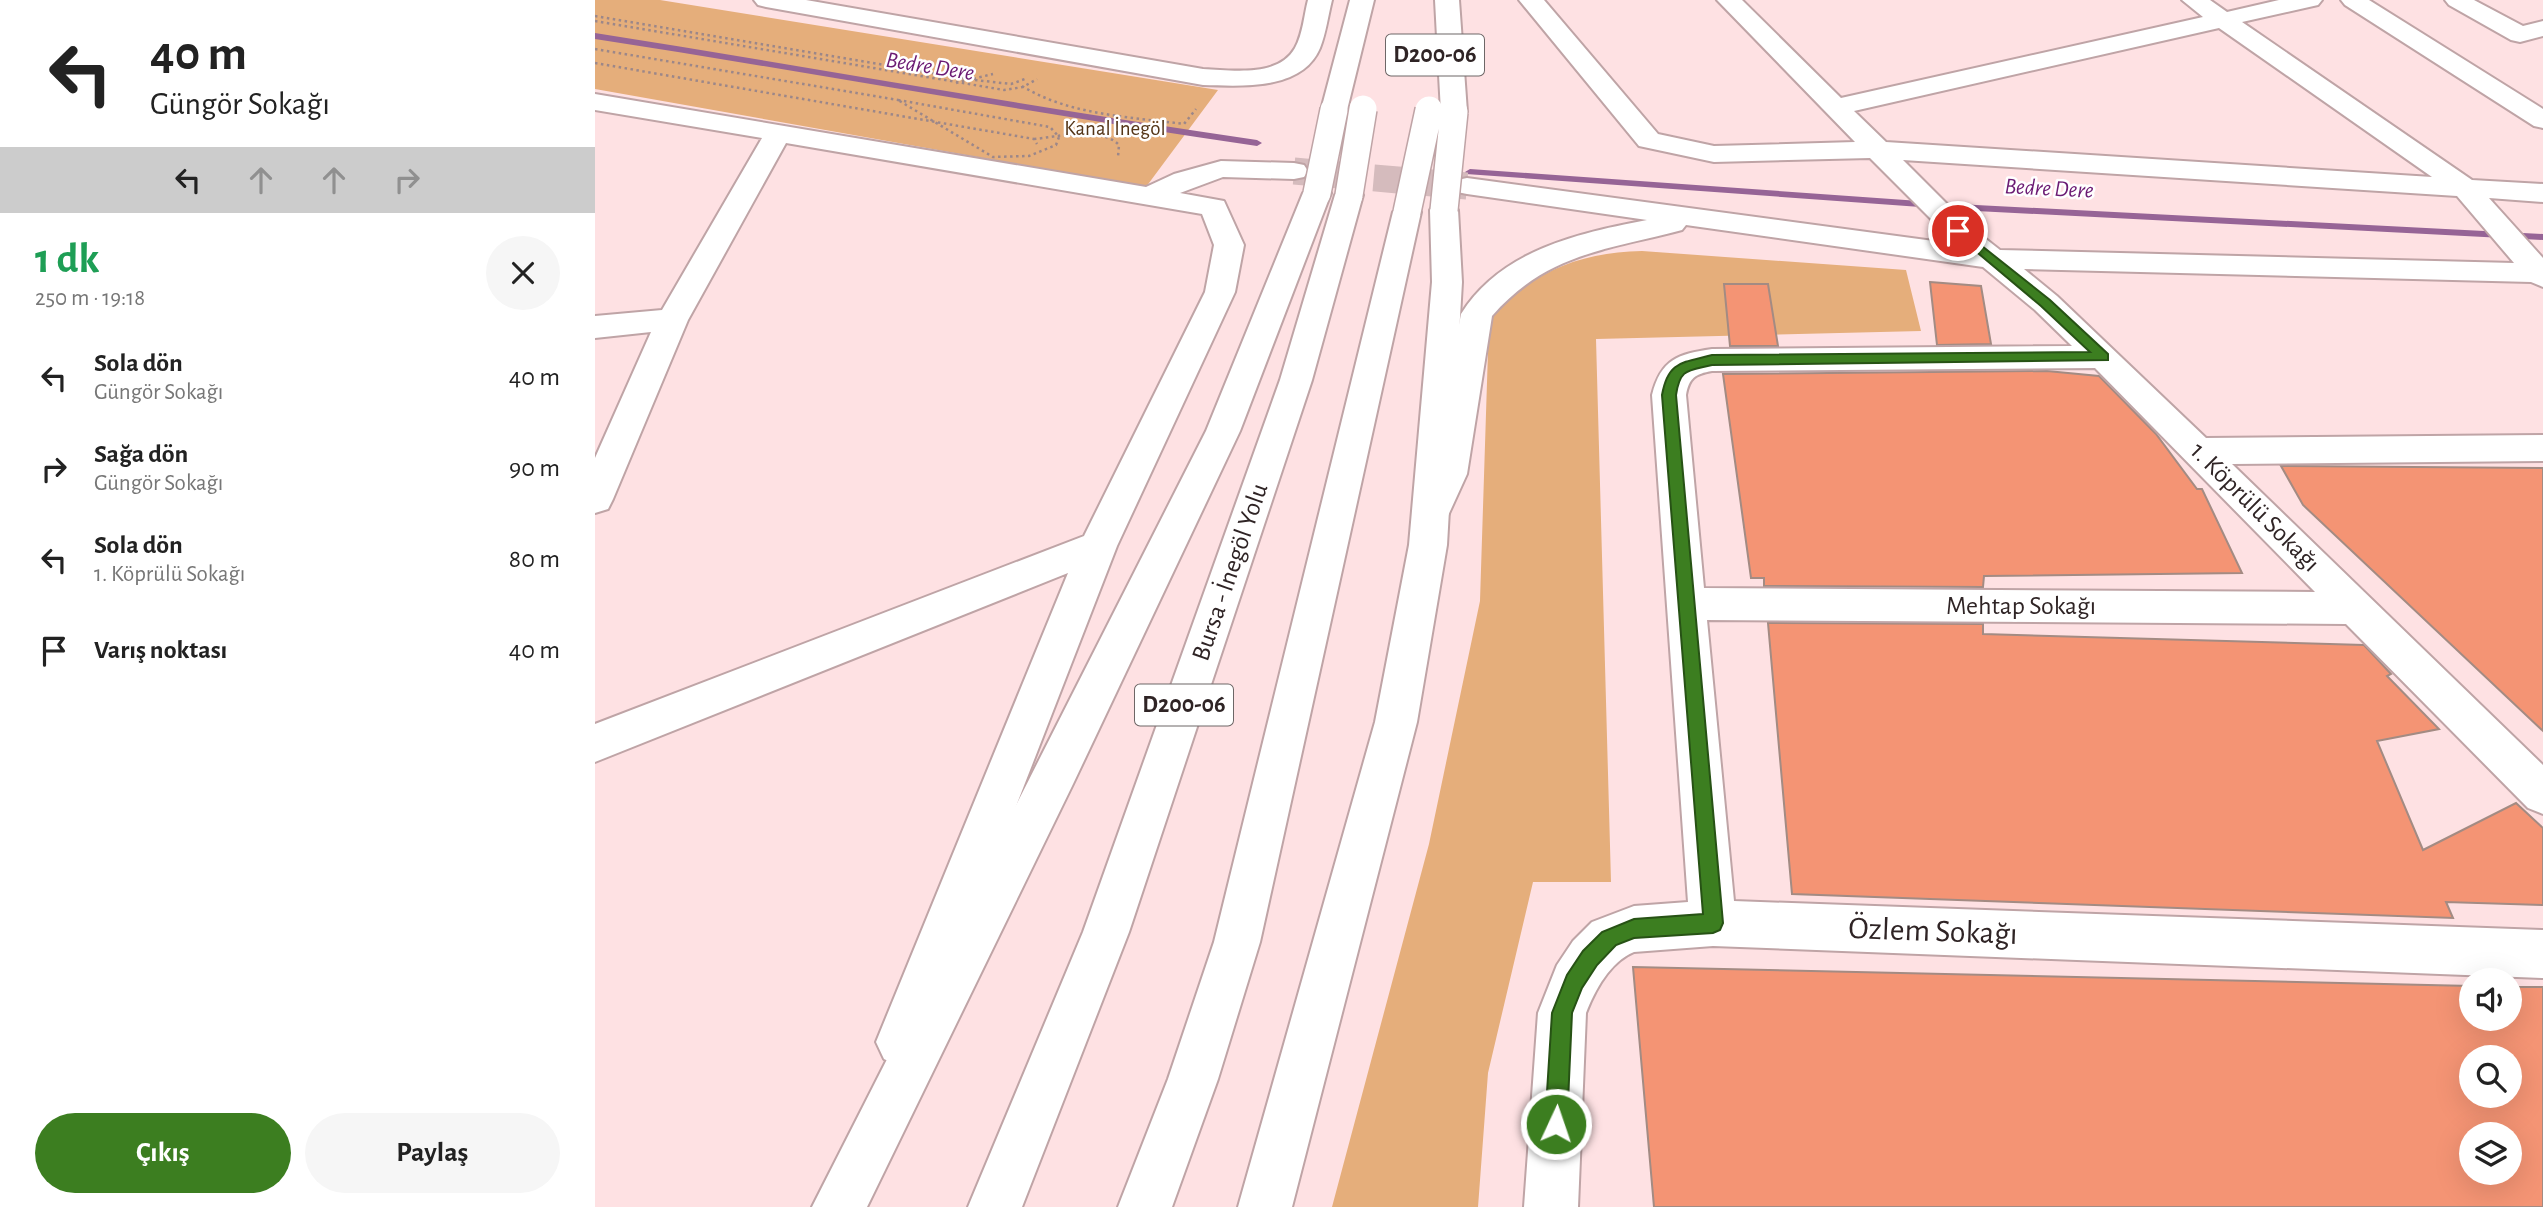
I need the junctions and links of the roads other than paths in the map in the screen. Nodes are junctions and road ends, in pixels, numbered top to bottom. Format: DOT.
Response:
graph roads {
  1 [pos="766,0"];
  2 [pos="1320,0"];
  3 [pos="1362,0"];
  4 [pos="1381,0"];
  5 [pos="1441,0"];
  6 [pos="1447,0"];
  7 [pos="1531,0"];
  8 [pos="1729,0"];
  9 [pos="2194,0"];
  10 [pos="2310,0"];
  11 [pos="2353,0"];
  12 [pos="2457,0"];
  13 [pos="2225,21"];
  14 [pos="2543,28"];
  15 [pos="1372,55"];
  16 [pos="1367,82"];
  17 [pos="595,102"];
  18 [pos="1834,108"];
  19 [pos="1441,111"];
  20 [pos="2543,120"];
  21 [pos="778,133"];
  22 [pos="1884,157"];
  23 [pos="2540,185"];
  24 [pos="1320,186"];
  25 [pos="2471,195"];
  26 [pos="1149,196"];
  27 [pos="1439,203"];
  28 [pos="1699,219"];
  29 [pos="1994,259"];
  30 [pos="2537,270"];
  31 [pos="673,320"];
  32 [pos="595,327"];
  33 [pos="2103,357"];
  34 [pos="2543,448"];
  35 [pos="2199,451"];
  36 [pos="595,499"];
  37 [pos="1430,515"];
  38 [pos="1098,546"];
  39 [pos="1687,604"];
  40 [pos="2356,608"];
  41 [pos="595,743"];
  42 [pos="2543,794"];
  43 [pos="1713,923"];
  44 [pos="2543,954"];
  45 [pos="837,1207"];
  46 [pos="995,1207"];
  47 [pos="1145,1207"];
  48 [pos="1265,1207"];
  49 [pos="1551,1207"];
  1 -- 2 [label="main road"];
  3 -- 24 [label="main road, bridge"];
  4 -- 15 [label="main road, D200-06"];
  5 -- 19 [label="main road, D200-06"];
  6 -- 19 [label="main road"];
  7 -- 22 [label="main road"];
  8 -- 18 [label="main road, 1. Köprülü Sokağı"];
  9 -- 13 [label="main road"];
  10 -- 13 [label="main road"];
  11 -- 20 [label="main road"];
  12 -- 14 [label="main road"];
  13 -- 18 [label="main road"];
  13 -- 25 [label="main road"];
  16 -- 24 [label="main road, Bursa - İnegöl Yolu / D200-06, bridge"];
  17 -- 21 [label="main road"];
  18 -- 22 [label="main road, 1. Köprülü Sokağı"];
  19 -- 27 [label="main road, bridge"];
  19 -- 27 [label="main road, D200-06, bridge"];
  21 -- 26 [label="main road"];
  21 -- 31 [label="main road"];
  22 -- 25 [label="main road"];
  22 -- 29 [label="main road, 1. Köprülü Sokağı"];
  23 -- 25 [label="main road"];
  24 -- 26 [label="main road"];
  24 -- 45 [label="main road"];
  24 -- 46 [label="main road, Bursa - İnegöl Yolu / D200-06"];
  25 -- 30 [label="main road"];
  26 -- 38 [label="main road"];
  27 -- 28 [label="main road"];
  27 -- 37 [label="main road"];
  27 -- 47 [label="main road, D200-06"];
  28 -- 29 [label="main road"];
  28 -- 37 [label="main road"];
  29 -- 30 [label="main road"];
  29 -- 33 [label="main road, 1. Köprülü Sokağı"];
  31 -- 32 [label="main road"];
  31 -- 36 [label="main road"];
  33 -- 35 [label="main road, 1. Köprülü Sokağı"];
  33 -- 39 [label="main road"];
  34 -- 35 [label="main road"];
  35 -- 40 [label="main road, 1. Köprülü Sokağı"];
  37 -- 48 [label="main road"];
  38 -- 41 [label="main road"];
  38 -- 45 [label="main road"];
  39 -- 40 [label="main road, Mehtap Sokağı"];
  39 -- 43 [label="main road"];
  40 -- 42 [label="main road, 1. Köprülü Sokağı"];
  43 -- 44 [label="main road, Özlem Sokağı"];
  43 -- 49 [label="main road, Özlem Sokağı"];
}
